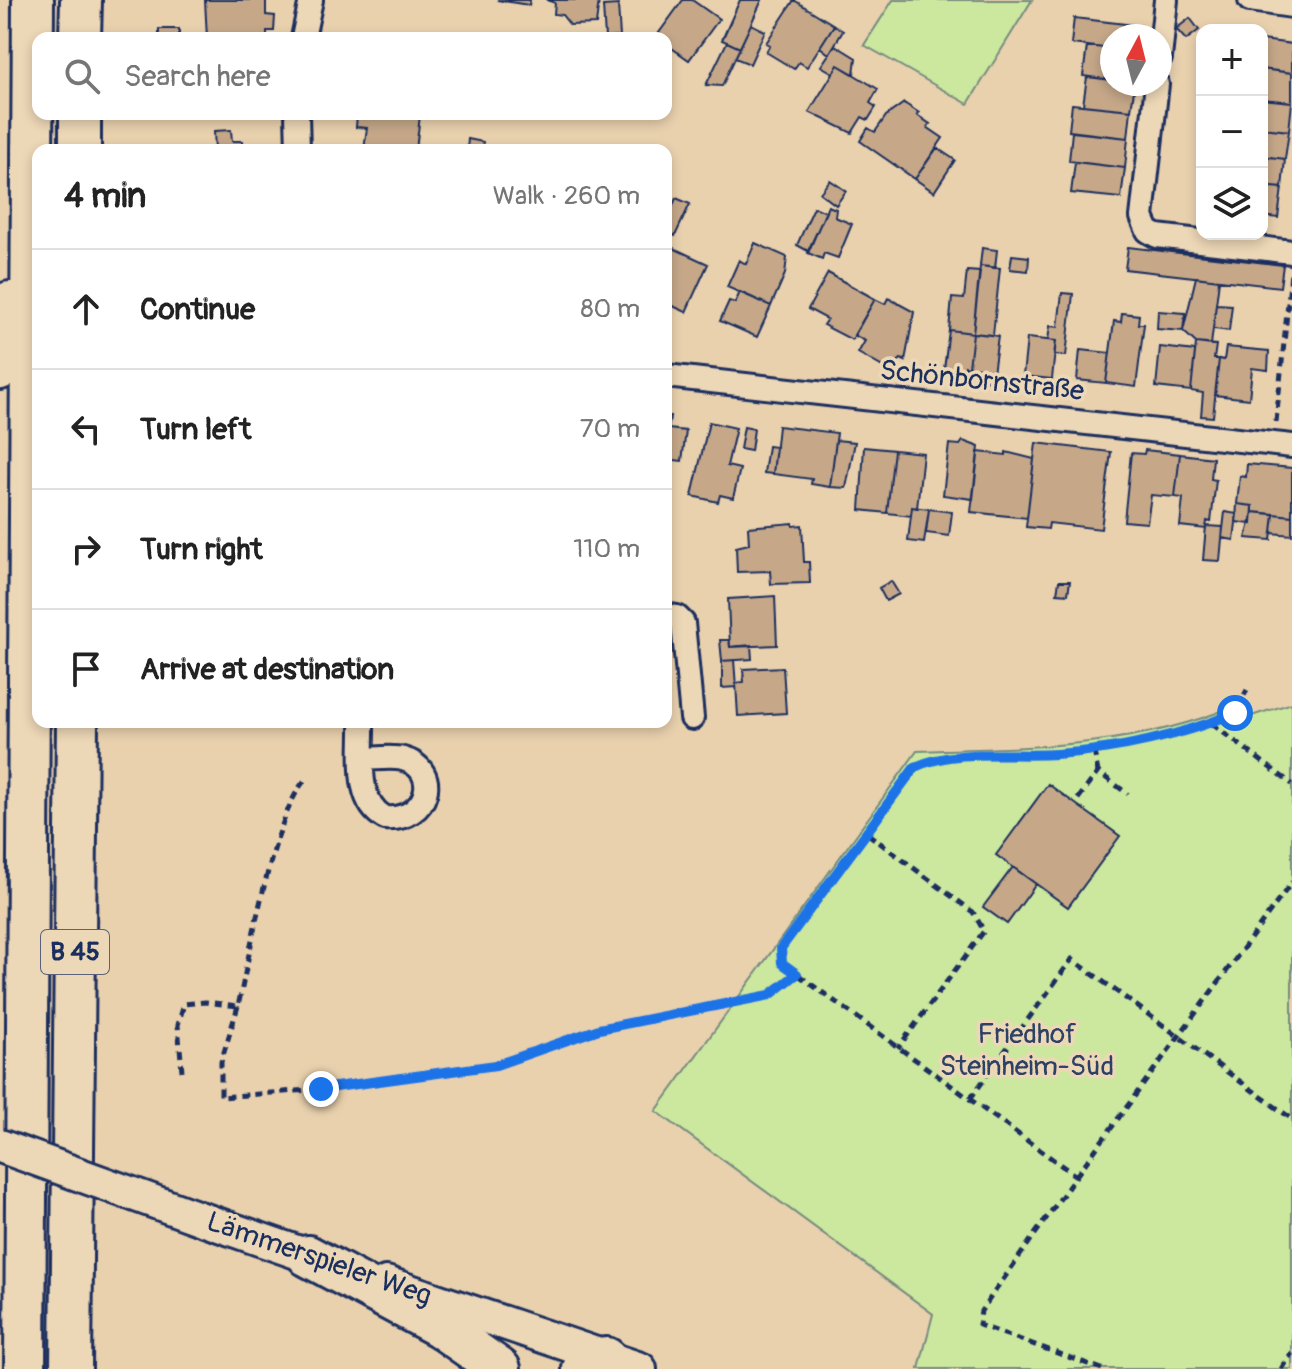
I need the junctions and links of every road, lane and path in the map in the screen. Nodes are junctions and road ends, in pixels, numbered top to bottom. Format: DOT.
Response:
graph roads {
  1 [pos="33,0"];
  2 [pos="81,0"];
  3 [pos="311,0"];
  4 [pos="1166,0"];
  5 [pos="1250,0"];
  6 [pos="1292,6"];
  7 [pos="1164,24"];
  8 [pos="33,32"];
  9 [pos="80,32"];
  10 [pos="304,32"];
  11 [pos="1156,96"];
  12 [pos="32,120"];
  13 [pos="80,120"];
  14 [pos="297,120"];
  15 [pos="32,132"];
  16 [pos="80,144"];
  17 [pos="298,144"];
  18 [pos="1292,252"];
  19 [pos="1292,260"];
  20 [pos="0,369"];
  21 [pos="672,377"];
  22 [pos="1283,445"];
  23 [pos="672,616"];
  24 [pos="1247,690"];
  25 [pos="692,718"];
  26 [pos="1211,723"];
  27 [pos="77,728"];
  28 [pos="362,728"];
  29 [pos="0,748"];
  30 [pos="1094,751"];
  31 [pos="363,759"];
  32 [pos="1098,772"];
  33 [pos="308,777"];
  34 [pos="1292,784"];
  35 [pos="1128,794"];
  36 [pos="1078,799"];
  37 [pos="868,834"];
  38 [pos="1292,882"];
  39 [pos="797,974"];
  40 [pos="238,1006"];
  41 [pos="1179,1036"];
  42 [pos="898,1048"];
  43 [pos="27,1057"];
  44 [pos="182,1071"];
  45 [pos="970,1099"];
  46 [pos="1292,1119"];
  47 [pos="0,1146"];
  48 [pos="1076,1176"];
  49 [pos="74,1182"];
  50 [pos="308,1256"];
  51 [pos="1292,1353"];
  52 [pos="611,1366"];
  53 [pos="25,1369"];
  54 [pos="71,1369"];
  55 [pos="88,1369"];
  56 [pos="500,1369"];
  57 [pos="1102,1369"];
  58 [pos="1281,1369"];
  1 -- 8 [label="highway, B 45"];
  2 -- 9 [label="highway"];
  3 -- 10 [label="street"];
  4 -- 7 [label="street"];
  5 -- 6 [label="street"];
  11 -- 18 [label="street"];
  12 -- 15 [label="highway, B 45"];
  13 -- 16 [label="highway"];
  14 -- 17 [label="street"];
  15 -- 20 [label="highway"];
  15 -- 43 [label="highway, B 45"];
  19 -- 22 [label="path"];
  21 -- 22 [label="street, Schönbornstraße"];
  23 -- 25 [label="street"];
  24 -- 26 [label="path"];
  26 -- 30 [label="path"];
  26 -- 34 [label="path"];
  27 -- 49 [label="highway, B 45"];
  28 -- 31 [label="street"];
  29 -- 43 [label="highway"];
  30 -- 32 [label="path"];
  30 -- 37 [label="path"];
  32 -- 35 [label="path"];
  32 -- 36 [label="path"];
  33 -- 40 [label="path"];
  37 -- 39 [label="path"];
  37 -- 42 [label="path"];
  38 -- 41 [label="path"];
  39 -- 40 [label="path"];
  39 -- 42 [label="path"];
  40 -- 44 [label="path"];
  41 -- 45 [label="path"];
  41 -- 46 [label="path"];
  41 -- 48 [label="path"];
  42 -- 45 [label="path"];
  43 -- 53 [label="highway, B 45"];
  45 -- 48 [label="path"];
  47 -- 50 [label="street, Lämmerspieler Weg, bridge"];
  48 -- 57 [label="path"];
  49 -- 54 [label="highway, B 45"];
  49 -- 55 [label="highway"];
  50 -- 52 [label="street, Lämmerspieler Weg"];
  50 -- 56 [label="highway"];
  51 -- 58 [label="path"];
}
